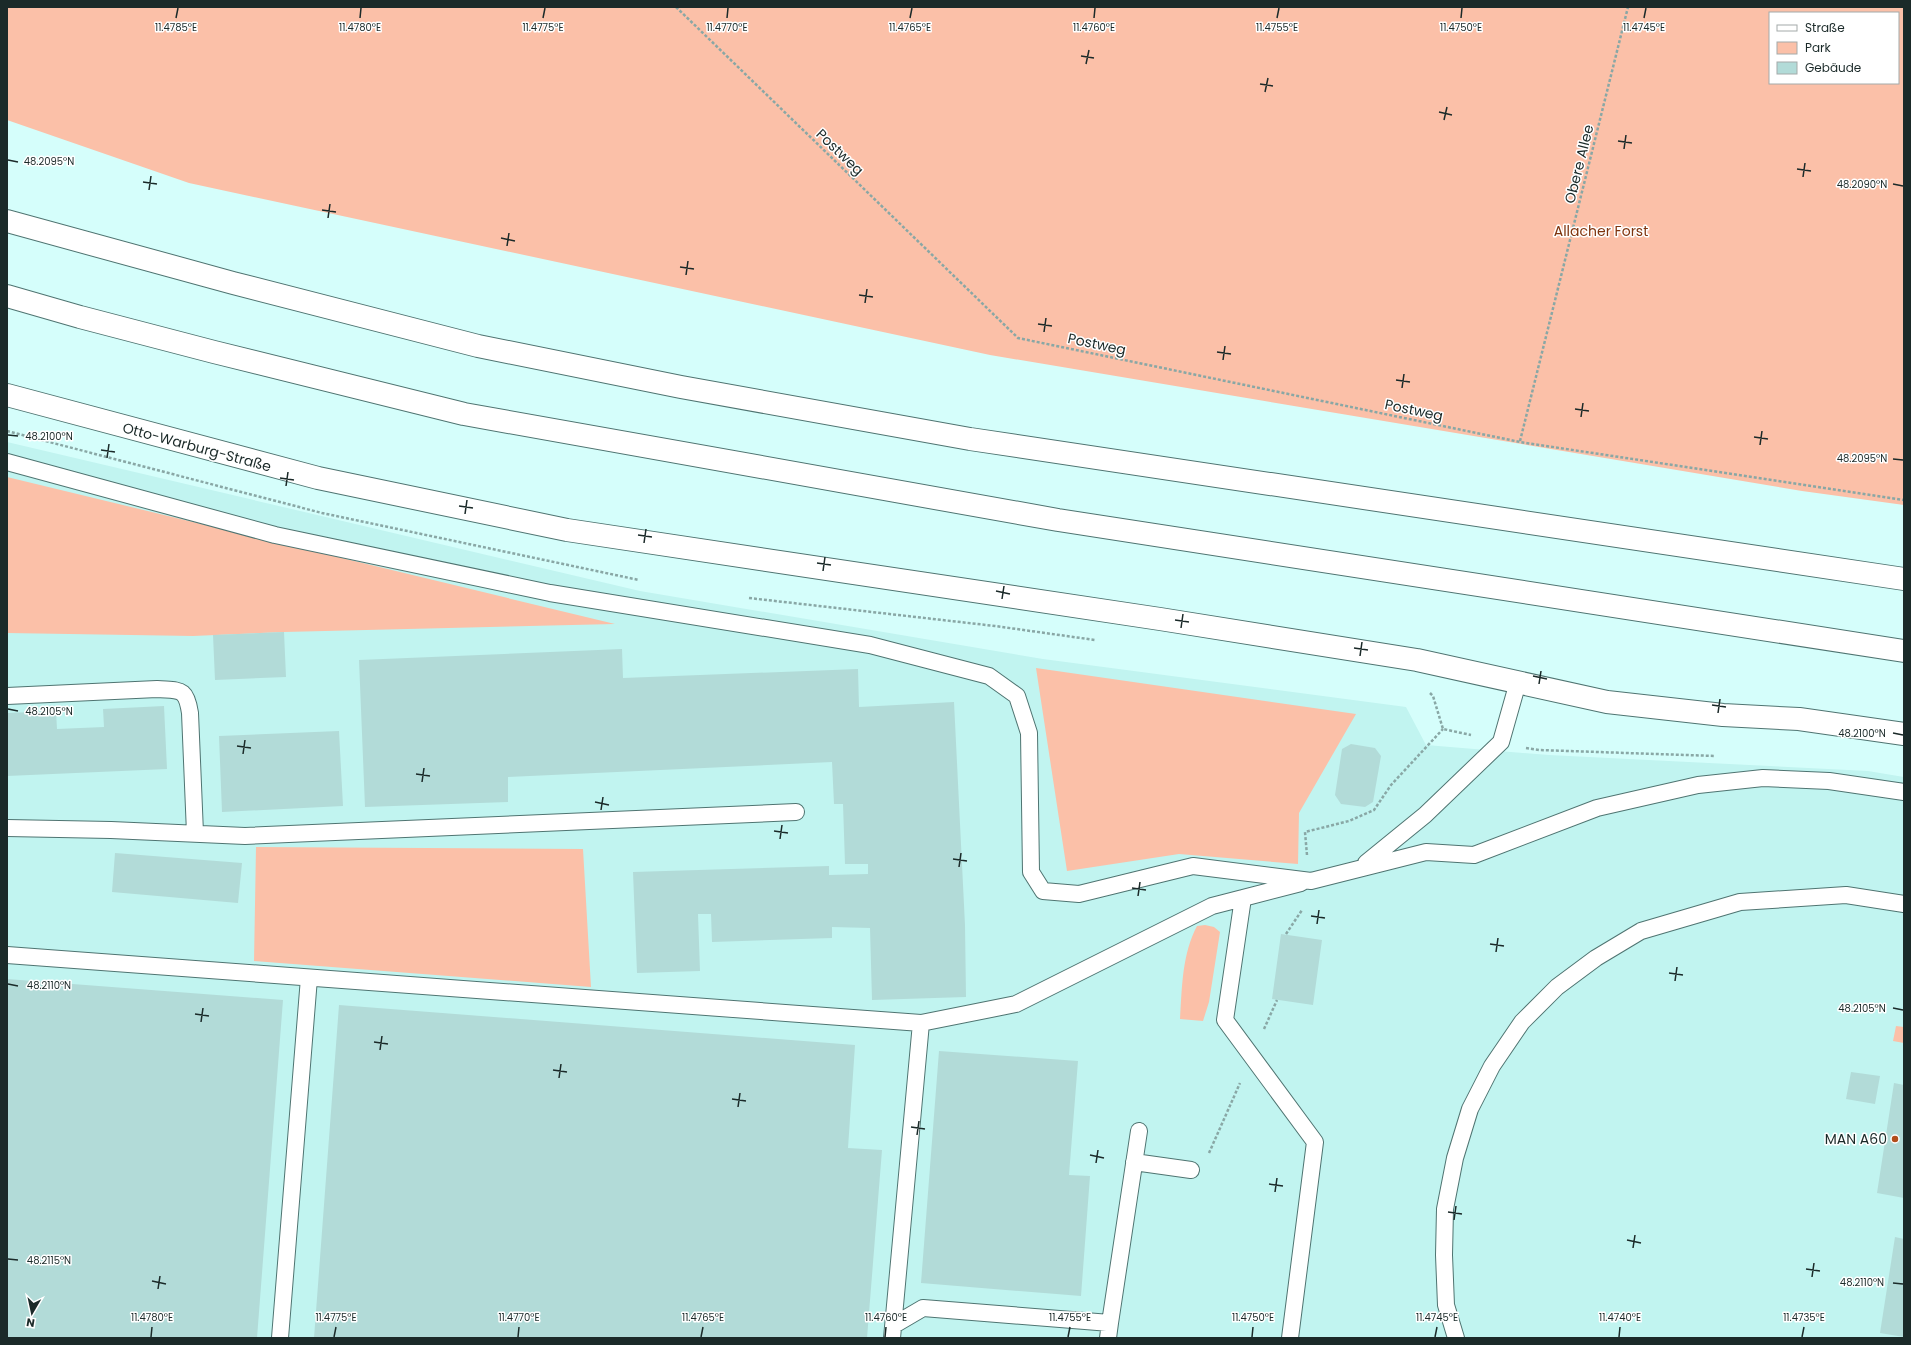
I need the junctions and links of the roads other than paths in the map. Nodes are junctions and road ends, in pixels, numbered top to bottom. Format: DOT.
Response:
graph roads {
  1 [pos="7,221"];
  2 [pos="7,296"];
  3 [pos="7,395"];
  4 [pos="7,462"];
  5 [pos="1904,579"];
  6 [pos="1904,651"];
  7 [pos="1518,682"];
  8 [pos="7,696"];
  9 [pos="1904,734"];
  10 [pos="1904,792"];
  11 [pos="796,812"];
  12 [pos="7,828"];
  13 [pos="195,834"];
  14 [pos="1362,866"];
  15 [pos="1310,881"];
  16 [pos="1243,898"];
  17 [pos="1904,904"];
  18 [pos="7,955"];
  19 [pos="309,978"];
  20 [pos="921,1023"];
  21 [pos="1139,1131"];
  22 [pos="1134,1162"];
  23 [pos="1191,1170"];
  24 [pos="1109,1331"];
  25 [pos="893,1332"];
  26 [pos="280,1338"];
  27 [pos="1290,1338"];
  28 [pos="1456,1338"];
  1 -- 5 [label="main road"];
  2 -- 6 [label="main road"];
  3 -- 7 [label="main road, Otto-Warburg-Straße"];
  4 -- 15 [label="lane"];
  7 -- 9 [label="main road, Otto-Warburg-Straße"];
  7 -- 14 [label="lane"];
  8 -- 13 [label="lane"];
  10 -- 14 [label="lane"];
  11 -- 13 [label="lane"];
  12 -- 13 [label="lane"];
  14 -- 15 [label="lane"];
  15 -- 16 [label="lane"];
  16 -- 20 [label="lane"];
  16 -- 27 [label="lane"];
  17 -- 28 [label="lane"];
  18 -- 19 [label="lane"];
  19 -- 20 [label="lane"];
  19 -- 26 [label="lane"];
  20 -- 25 [label="lane"];
  21 -- 22 [label="lane"];
  22 -- 23 [label="lane"];
  22 -- 24 [label="lane"];
  24 -- 25 [label="lane"];
}
